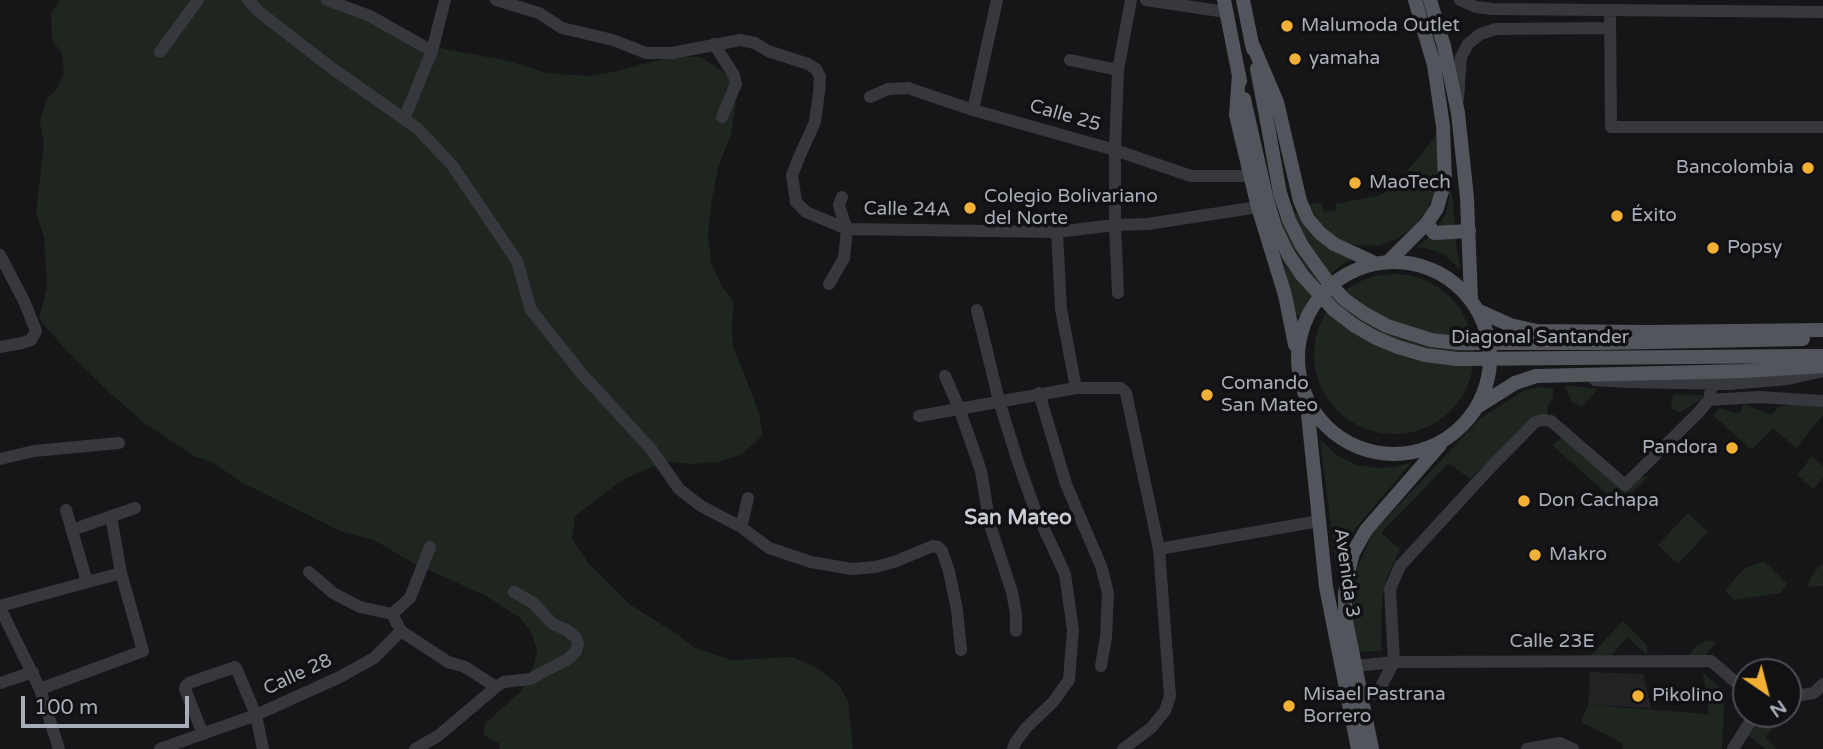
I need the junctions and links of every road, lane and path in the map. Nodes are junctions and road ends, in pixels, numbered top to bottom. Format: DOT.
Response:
graph roads {
  1 [pos="198,0"];
  2 [pos="248,0"];
  3 [pos="327,0"];
  4 [pos="445,0"];
  5 [pos="496,0"];
  6 [pos="997,0"];
  7 [pos="1131,0"];
  8 [pos="1146,0"];
  9 [pos="1244,0"];
  10 [pos="1415,0"];
  11 [pos="1430,0"];
  12 [pos="1460,0"];
  13 [pos="1171,2"];
  14 [pos="1225,6"];
  15 [pos="1583,11"];
  16 [pos="1610,11"];
  17 [pos="1823,12"];
  18 [pos="1583,28"];
  19 [pos="1610,28"];
  20 [pos="1251,41"];
  21 [pos="713,44"];
  22 [pos="432,51"];
  23 [pos="160,52"];
  24 [pos="1070,60"];
  25 [pos="1118,71"];
  26 [pos="1239,74"];
  27 [pos="870,97"];
  28 [pos="973,110"];
  29 [pos="1458,113"];
  30 [pos="722,117"];
  31 [pos="404,119"];
  32 [pos="1823,127"];
  33 [pos="1115,150"];
  34 [pos="1251,176"];
  35 [pos="842,197"];
  36 [pos="1258,207"];
  37 [pos="1427,223"];
  38 [pos="1115,225"];
  39 [pos="847,229"];
  40 [pos="1469,230"];
  41 [pos="1057,232"];
  42 [pos="0,256"];
  43 [pos="1382,262"];
  44 [pos="829,284"];
  45 [pos="1118,293"];
  46 [pos="1475,305"];
  47 [pos="977,310"];
  48 [pos="1823,330"];
  49 [pos="1823,338"];
  50 [pos="0,347"];
  51 [pos="1823,356"];
  52 [pos="1297,357"];
  53 [pos="1823,368"];
  54 [pos="1570,375"];
  55 [pos="945,376"];
  56 [pos="1712,384"];
  57 [pos="1076,388"];
  58 [pos="1039,393"];
  59 [pos="1307,400"];
  60 [pos="1709,400"];
  61 [pos="999,401"];
  62 [pos="1823,401"];
  63 [pos="959,408"];
  64 [pos="1476,408"];
  65 [pos="919,416"];
  66 [pos="1446,439"];
  67 [pos="119,443"];
  68 [pos="0,459"];
  69 [pos="748,498"];
  70 [pos="135,508"];
  71 [pos="66,510"];
  72 [pos="111,516"];
  73 [pos="1319,521"];
  74 [pos="741,527"];
  75 [pos="72,530"];
  76 [pos="430,547"];
  77 [pos="1159,549"];
  78 [pos="309,572"];
  79 [pos="121,573"];
  80 [pos="87,582"];
  81 [pos="514,592"];
  82 [pos="0,607"];
  83 [pos="392,614"];
  84 [pos="401,631"];
  85 [pos="1016,631"];
  86 [pos="961,650"];
  87 [pos="1394,662"];
  88 [pos="1101,666"];
  89 [pos="1355,666"];
  90 [pos="33,672"];
  91 [pos="1732,679"];
  92 [pos="0,683"];
  93 [pos="1823,684"];
  94 [pos="496,687"];
  95 [pos="40,689"];
  96 [pos="1802,695"];
  97 [pos="1361,700"];
  98 [pos="256,715"];
  99 [pos="1746,728"];
  100 [pos="203,734"];
  101 [pos="59,749"];
  102 [pos="160,749"];
  103 [pos="263,749"];
  104 [pos="415,749"];
  105 [pos="1013,749"];
  106 [pos="1123,749"];
  107 [pos="1359,749"];
  108 [pos="1372,749"];
  109 [pos="1527,749"];
  110 [pos="1573,749"];
  111 [pos="1733,749"];
  1 -- 23 [label="street"];
  2 -- 31 [label="street"];
  3 -- 22 [label="street"];
  4 -- 22 [label="street"];
  5 -- 21 [label="street"];
  6 -- 28 [label="street"];
  7 -- 25 [label="street"];
  8 -- 13 [label="street"];
  9 -- 20 [label="main road"];
  10 -- 37 [label="main road"];
  11 -- 29 [label="main road"];
  12 -- 15 [label="street"];
  13 -- 14 [label="street"];
  14 -- 26 [label="main road, Diagonal Santander"];
  15 -- 16 [label="street"];
  15 -- 18 [label="street"];
  16 -- 17 [label="street"];
  16 -- 19 [label="street"];
  18 -- 19 [label="street"];
  18 -- 29 [label="street"];
  19 -- 32 [label="street"];
  20 -- 43 [label="main road"];
  20 -- 49 [label="main road, Diagonal Santander, bridge"];
  21 -- 30 [label="street"];
  21 -- 39 [label="street"];
  22 -- 31 [label="street"];
  24 -- 25 [label="street"];
  25 -- 33 [label="street"];
  26 -- 34 [label="main road"];
  26 -- 51 [label="main road, Diagonal Santander, bridge"];
  27 -- 28 [label="street, Calle 25"];
  28 -- 33 [label="street, Calle 25"];
  29 -- 40 [label="main road"];
  31 -- 74 [label="street"];
  33 -- 34 [label="street, Calle 25"];
  33 -- 38 [label="street"];
  34 -- 36 [label="main road"];
  35 -- 39 [label="street"];
  36 -- 38 [label="street, Calle 24A"];
  36 -- 52 [label="main road"];
  37 -- 40 [label="main road"];
  37 -- 43 [label="main road"];
  38 -- 41 [label="street, Calle 24A"];
  38 -- 45 [label="street"];
  39 -- 41 [label="street, Calle 24A"];
  39 -- 44 [label="street"];
  40 -- 46 [label="main road"];
  41 -- 57 [label="street"];
  42 -- 50 [label="street"];
  43 -- 46 [label="main road"];
  43 -- 52 [label="main road"];
  46 -- 48 [label="main road"];
  46 -- 64 [label="main road"];
  47 -- 61 [label="street"];
  52 -- 59 [label="main road"];
  53 -- 54 [label="main road"];
  53 -- 56 [label="street"];
  54 -- 56 [label="street"];
  54 -- 64 [label="main road"];
  55 -- 63 [label="street"];
  56 -- 60 [label="street"];
  57 -- 58 [label="street"];
  57 -- 77 [label="street"];
  58 -- 61 [label="street"];
  58 -- 88 [label="street"];
  59 -- 66 [label="main road"];
  59 -- 73 [label="main road, Avenida 3"];
  60 -- 62 [label="street"];
  60 -- 87 [label="street"];
  61 -- 63 [label="street"];
  61 -- 105 [label="street"];
  63 -- 65 [label="street"];
  63 -- 85 [label="street"];
  64 -- 66 [label="main road"];
  66 -- 89 [label="main road, Avenida 3"];
  67 -- 68 [label="street"];
  69 -- 74 [label="street"];
  70 -- 72 [label="street"];
  71 -- 75 [label="street"];
  72 -- 75 [label="street"];
  72 -- 79 [label="street"];
  73 -- 77 [label="street"];
  73 -- 107 [label="main road, Avenida 3"];
  74 -- 86 [label="street"];
  75 -- 80 [label="street"];
  76 -- 83 [label="street"];
  77 -- 106 [label="street"];
  78 -- 83 [label="street"];
  79 -- 80 [label="street"];
  79 -- 95 [label="street"];
  80 -- 82 [label="street"];
  81 -- 94 [label="street"];
  82 -- 90 [label="street"];
  83 -- 84 [label="street"];
  84 -- 94 [label="street"];
  84 -- 98 [label="street, Calle 28"];
  87 -- 89 [label="street, Calle 23E"];
  87 -- 91 [label="street, Calle 23E"];
  87 -- 97 [label="street"];
  89 -- 97 [label="main road, Avenida 3"];
  90 -- 92 [label="street"];
  90 -- 95 [label="street"];
  93 -- 96 [label="street"];
  94 -- 104 [label="street"];
  95 -- 101 [label="street"];
  97 -- 108 [label="main road, Avenida 3"];
  98 -- 100 [label="street, Calle 28"];
  98 -- 100 [label="street"];
  98 -- 103 [label="street"];
  99 -- 111 [label="street"];
  100 -- 102 [label="street, Calle 28"];
  109 -- 110 [label="street"];
}
